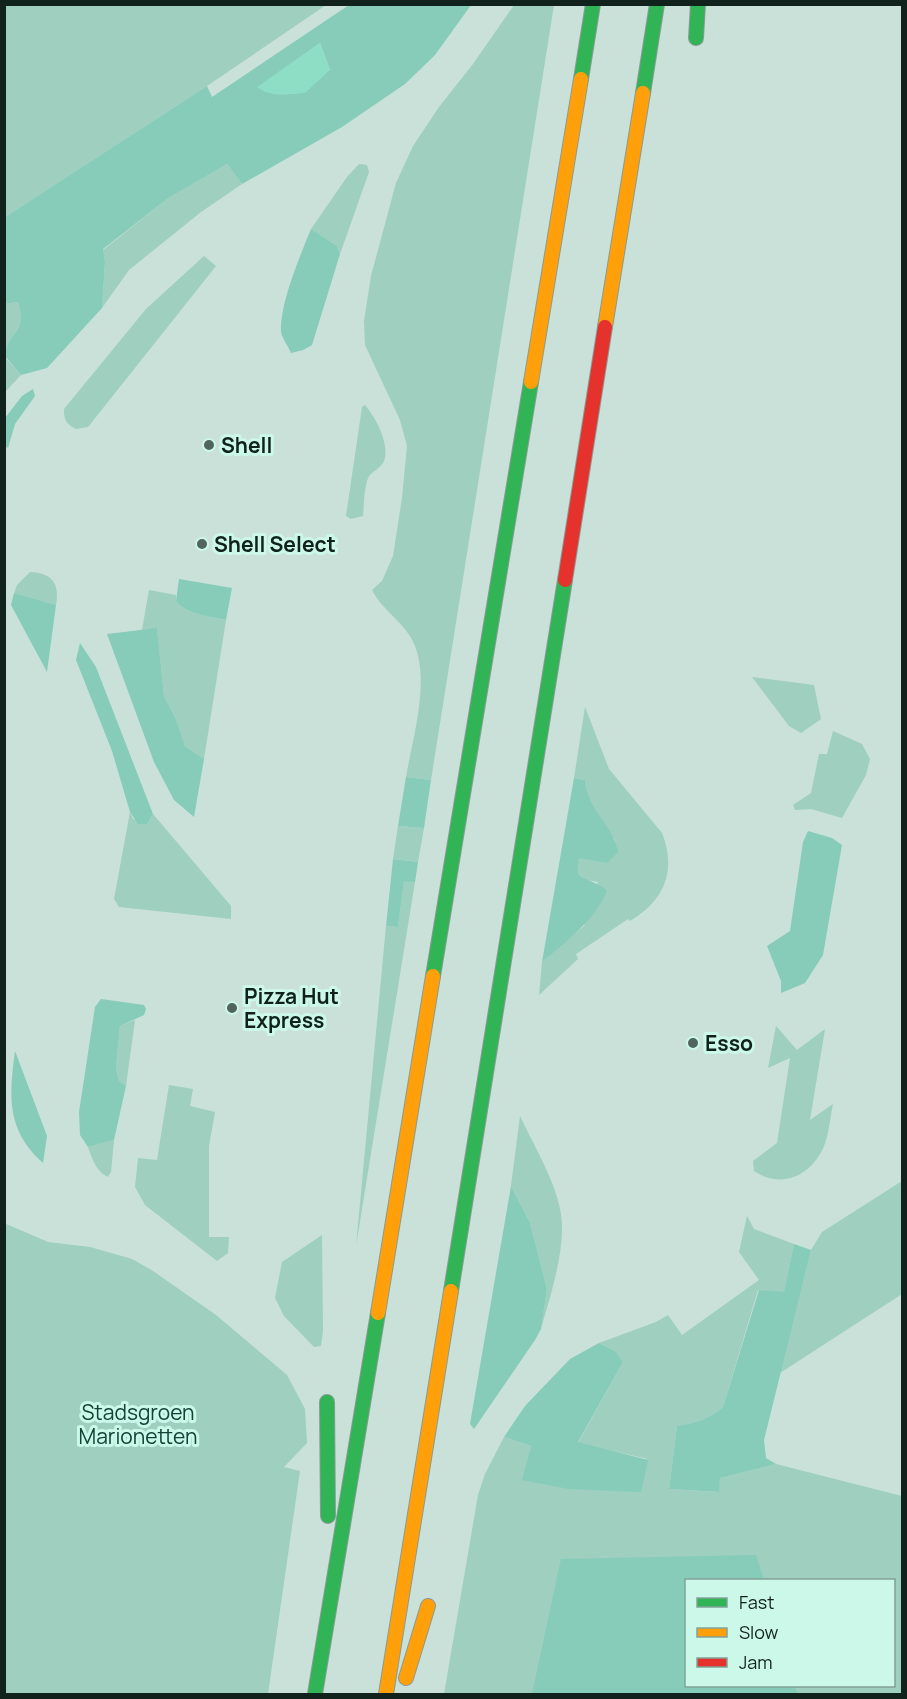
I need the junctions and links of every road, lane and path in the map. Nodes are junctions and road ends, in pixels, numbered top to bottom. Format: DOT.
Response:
graph roads {
  1 [pos="593,4"];
  2 [pos="657,4"];
  3 [pos="698,4"];
  4 [pos="696,38"];
  5 [pos="327,1402"];
  6 [pos="329,1605"];
  7 [pos="428,1606"];
  8 [pos="315,1695"];
  9 [pos="386,1695"];
  10 [pos="402,1695"];
  1 -- 6 [label="highway"];
  2 -- 9 [label="highway"];
  3 -- 4 [label="highway"];
  5 -- 6 [label="highway"];
  6 -- 8 [label="highway"];
  7 -- 10 [label="highway"];
}
